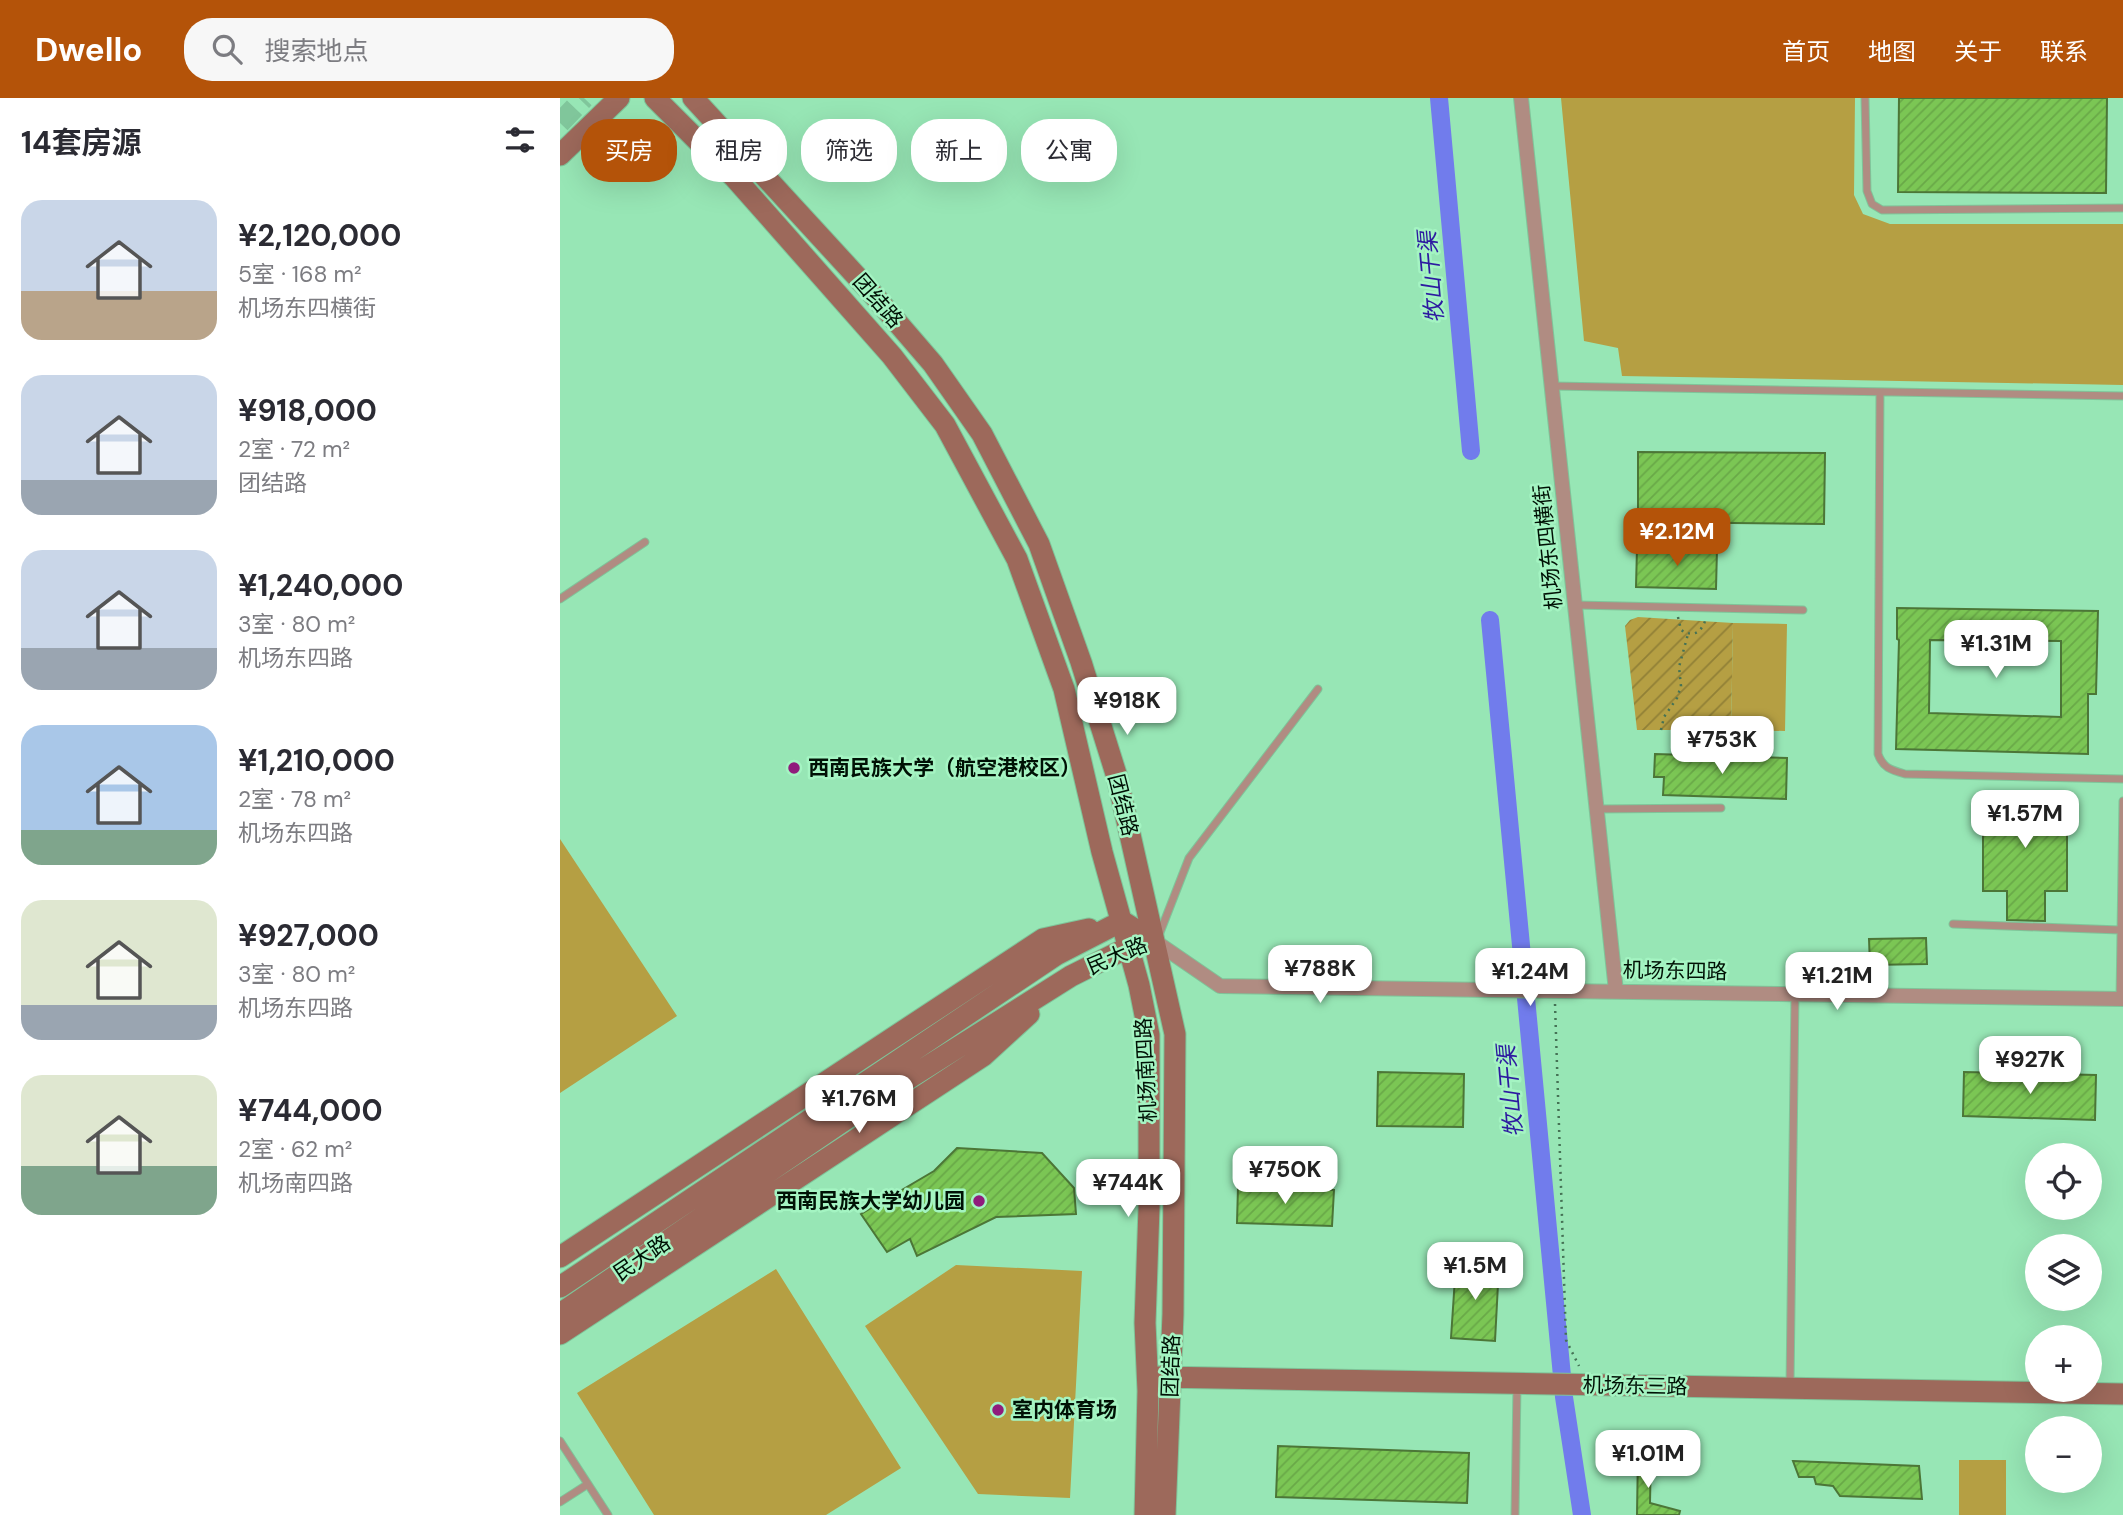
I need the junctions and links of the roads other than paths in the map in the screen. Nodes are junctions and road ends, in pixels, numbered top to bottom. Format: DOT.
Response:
graph roads {
  1 [pos="619,98"];
  2 [pos="655,98"];
  3 [pos="693,98"];
  4 [pos="1521,98"];
  5 [pos="1865,98"];
  6 [pos="560,155"];
  7 [pos="2123,208"];
  8 [pos="1552,386"];
  9 [pos="1880,392"];
  10 [pos="2123,396"];
  11 [pos="645,542"];
  12 [pos="560,599"];
  13 [pos="1575,605"];
  14 [pos="1804,610"];
  15 [pos="1318,689"];
  16 [pos="2123,779"];
  17 [pos="2123,801"];
  18 [pos="1721,808"];
  19 [pos="1597,809"];
  20 [pos="2122,886"];
  21 [pos="1122,921"];
  22 [pos="1952,924"];
  23 [pos="2120,930"];
  24 [pos="1156,942"];
  25 [pos="1129,947"];
  26 [pos="1071,976"];
  27 [pos="1616,991"];
  28 [pos="1795,993"];
  29 [pos="2122,999"];
  30 [pos="560,1257"];
  31 [pos="560,1287"];
  32 [pos="560,1314"];
  33 [pos="560,1334"];
  34 [pos="1147,1377"];
  35 [pos="1171,1377"];
  36 [pos="1517,1384"];
  37 [pos="1790,1389"];
  38 [pos="2123,1394"];
  39 [pos="560,1441"];
  40 [pos="588,1484"];
  41 [pos="560,1502"];
  42 [pos="608,1515"];
  43 [pos="1145,1515"];
  44 [pos="1165,1515"];
  45 [pos="1515,1515"];
  1 -- 6 [label="main road"];
  2 -- 21 [label="main road, 团结路"];
  3 -- 24 [label="main road, 团结路"];
  4 -- 8 [label="street, 机场东四横街"];
  5 -- 7 [label="lane"];
  8 -- 9 [label="lane"];
  8 -- 13 [label="street, 机场东四横街"];
  9 -- 10 [label="lane"];
  9 -- 16 [label="lane"];
  11 -- 12 [label="lane"];
  13 -- 14 [label="lane"];
  13 -- 19 [label="street, 机场东四横街"];
  15 -- 24 [label="lane"];
  17 -- 20 [label="lane"];
  18 -- 19 [label="lane"];
  19 -- 27 [label="street, 机场东四横街"];
  20 -- 23 [label="lane"];
  21 -- 24 [label="main road, 民大路"];
  21 -- 25 [label="main road, 机场南四路"];
  21 -- 30 [label="main road"];
  21 -- 31 [label="main road, 民大路"];
  22 -- 23 [label="lane"];
  23 -- 29 [label="lane"];
  24 -- 25 [label="main road, 民大路"];
  24 -- 27 [label="street, 机场东四路"];
  24 -- 35 [label="main road, 团结路"];
  25 -- 26 [label="main road, 民大路"];
  25 -- 34 [label="main road, 机场南四路"];
  26 -- 32 [label="main road, 民大路"];
  26 -- 33 [label="main road"];
  27 -- 28 [label="street, 机场东四路"];
  28 -- 29 [label="street, 机场东四路"];
  28 -- 37 [label="lane"];
  34 -- 35 [label="main road, 机场东三路"];
  34 -- 43 [label="main road, 机场南四路"];
  35 -- 36 [label="main road, 机场东三路"];
  35 -- 44 [label="main road, 团结路"];
  36 -- 37 [label="main road, 机场东三路"];
  36 -- 45 [label="lane"];
  37 -- 38 [label="main road, 机场东三路"];
  39 -- 40 [label="lane"];
  40 -- 41 [label="lane"];
  40 -- 42 [label="lane"];
}
